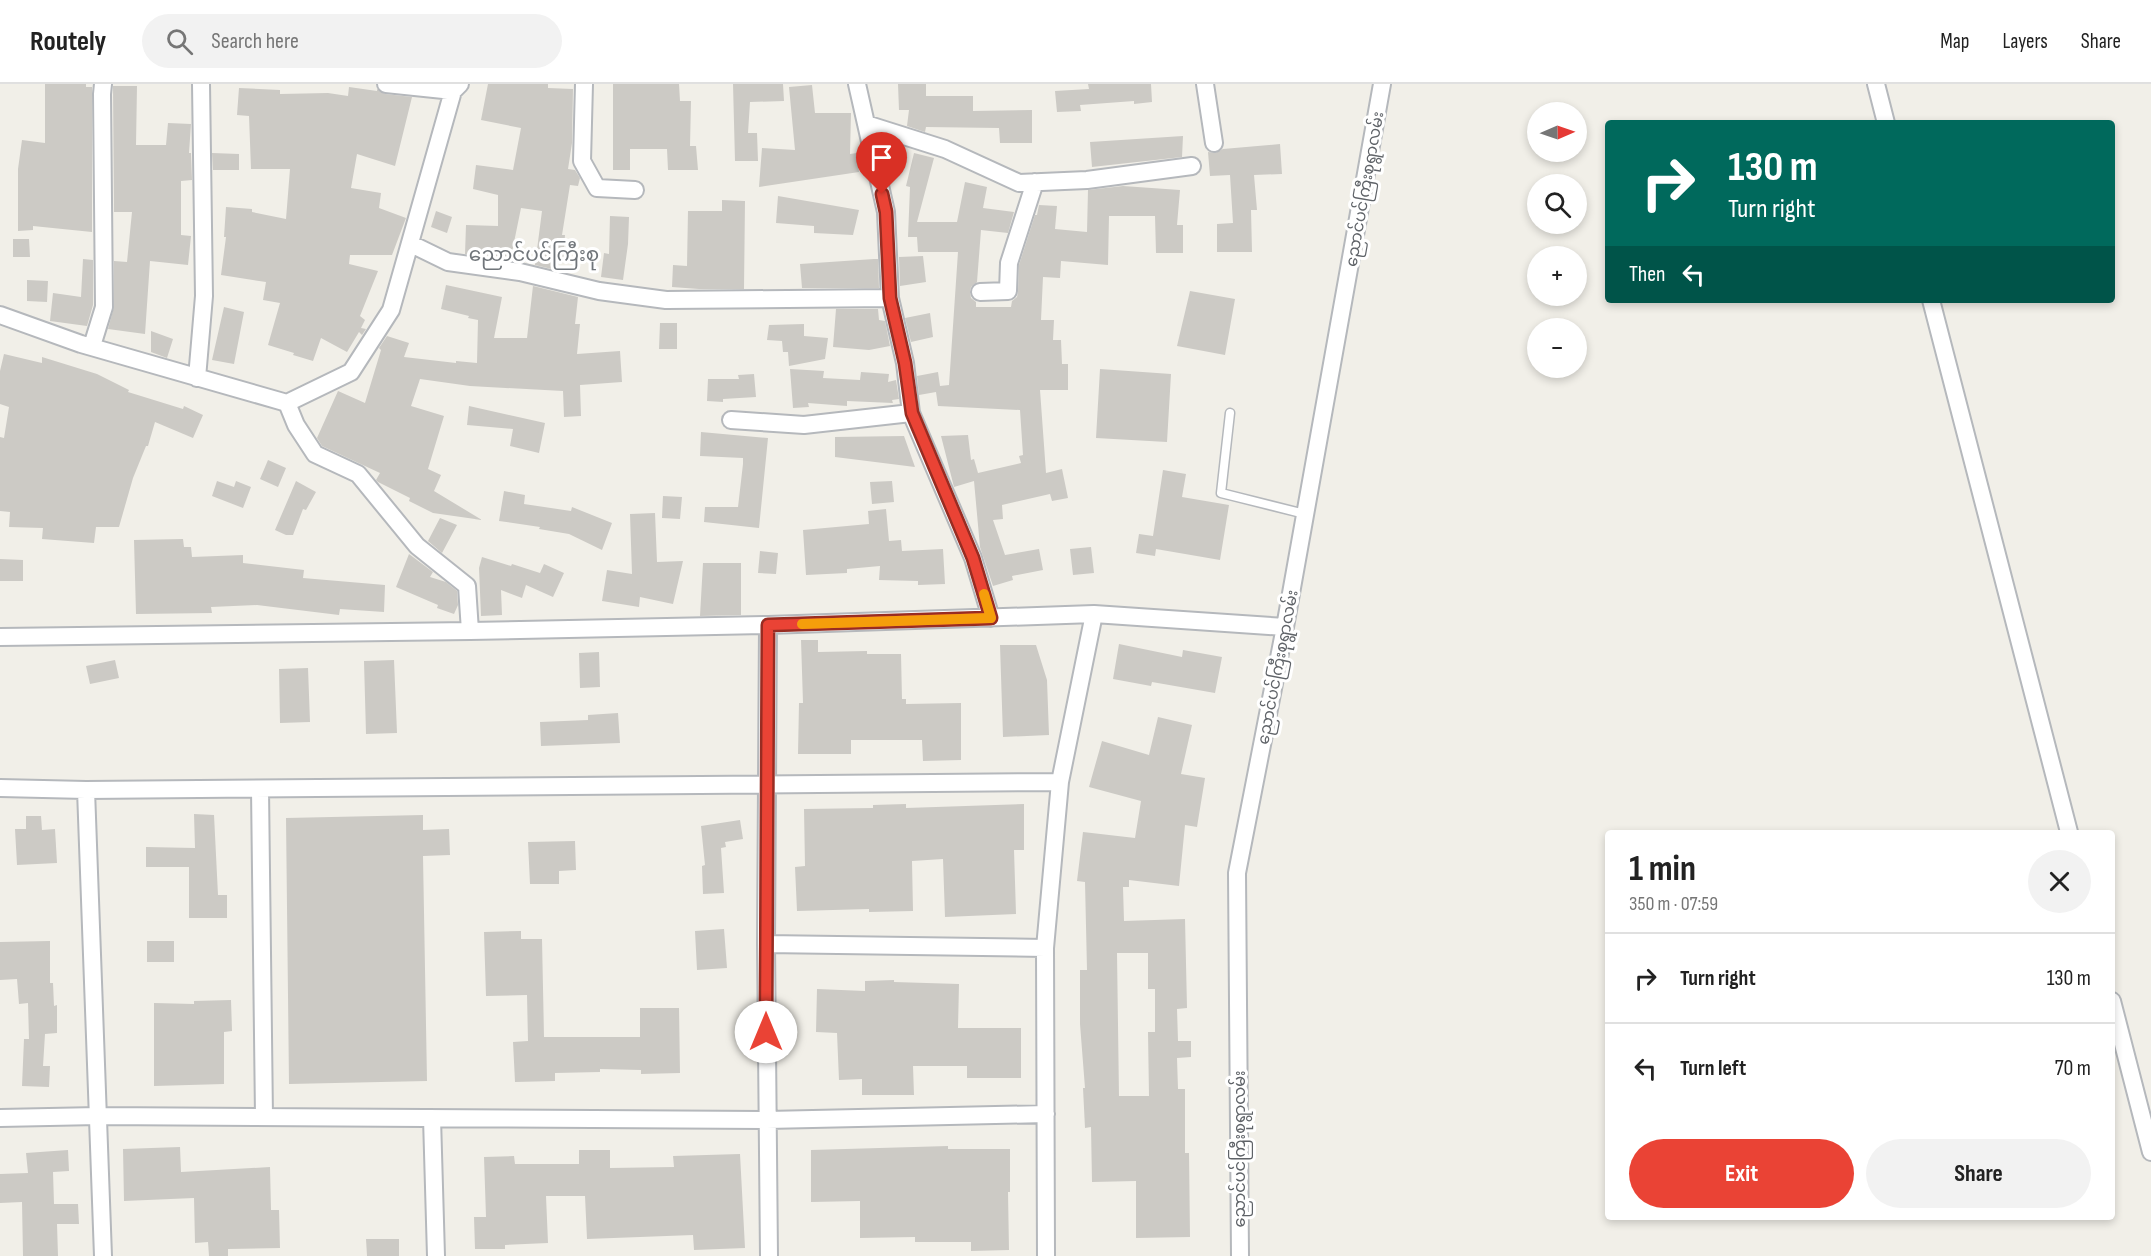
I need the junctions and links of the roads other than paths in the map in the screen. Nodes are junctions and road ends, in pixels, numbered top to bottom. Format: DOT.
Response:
graph roads {
  1 [pos="103,84"];
  2 [pos="201,84"];
  3 [pos="386,84"];
  4 [pos="584,84"];
  5 [pos="857,84"];
  6 [pos="1205,84"];
  7 [pos="1383,84"];
  8 [pos="1875,84"];
  9 [pos="457,88"];
  10 [pos="1885,120"];
  11 [pos="866,124"];
  12 [pos="1214,143"];
  13 [pos="1192,166"];
  14 [pos="1035,182"];
  15 [pos="635,190"];
  16 [pos="411,244"];
  17 [pos="980,292"];
  18 [pos="890,298"];
  19 [pos="1932,303"];
  20 [pos="1,310"];
  21 [pos="92,346"];
  22 [pos="197,378"];
  23 [pos="287,403"];
  24 [pos="912,413"];
  25 [pos="1230,413"];
  26 [pos="731,420"];
  27 [pos="1305,514"];
  28 [pos="1094,614"];
  29 [pos="991,618"];
  30 [pos="768,625"];
  31 [pos="1285,627"];
  32 [pos="471,631"];
  33 [pos="0,637"];
  34 [pos="1060,783"];
  35 [pos="767,785"];
  36 [pos="0,788"];
  37 [pos="260,789"];
  38 [pos="86,790"];
  39 [pos="2068,830"];
  40 [pos="766,944"];
  41 [pos="1045,948"];
  42 [pos="2115,1012"];
  43 [pos="1046,1114"];
  44 [pos="98,1116"];
  45 [pos="264,1117"];
  46 [pos="0,1118"];
  47 [pos="432,1118"];
  48 [pos="767,1120"];
  49 [pos="2151,1152"];
  50 [pos="103,1256"];
  51 [pos="436,1256"];
  52 [pos="769,1256"];
  53 [pos="1046,1256"];
  54 [pos="1240,1256"];
  1 -- 21 [label="street"];
  2 -- 22 [label="street"];
  3 -- 9 [label="street"];
  4 -- 15 [label="street"];
  5 -- 11 [label="street"];
  6 -- 12 [label="street"];
  7 -- 27 [label="street, ညောင်ပင်ကြီးစုရွာလမ်း"];
  8 -- 10 [label="street"];
  9 -- 16 [label="street"];
  11 -- 14 [label="street"];
  11 -- 18 [label="street"];
  13 -- 14 [label="street"];
  14 -- 17 [label="street"];
  16 -- 18 [label="street"];
  16 -- 23 [label="street"];
  18 -- 24 [label="street"];
  19 -- 39 [label="street"];
  20 -- 21 [label="street"];
  21 -- 22 [label="street"];
  22 -- 23 [label="street"];
  23 -- 32 [label="street"];
  24 -- 26 [label="street"];
  24 -- 29 [label="street"];
  25 -- 27 [label="lane"];
  27 -- 31 [label="street, ညောင်ပင်ကြီးစုရွာလမ်း"];
  28 -- 29 [label="street"];
  28 -- 31 [label="street"];
  28 -- 34 [label="street"];
  29 -- 30 [label="street"];
  30 -- 32 [label="street"];
  30 -- 35 [label="street"];
  31 -- 54 [label="street, ညောင်ပင်ကြီးစုရွာလမ်း"];
  32 -- 33 [label="street"];
  34 -- 35 [label="street"];
  34 -- 41 [label="street"];
  35 -- 37 [label="street"];
  35 -- 40 [label="street"];
  36 -- 38 [label="street"];
  37 -- 38 [label="street"];
  37 -- 45 [label="street"];
  38 -- 44 [label="street"];
  40 -- 41 [label="street"];
  40 -- 48 [label="street"];
  41 -- 43 [label="street"];
  42 -- 49 [label="street"];
  43 -- 48 [label="street"];
  43 -- 53 [label="street"];
  44 -- 45 [label="street"];
  44 -- 46 [label="street"];
  44 -- 50 [label="street"];
  45 -- 47 [label="street"];
  47 -- 48 [label="street"];
  47 -- 51 [label="street"];
  48 -- 52 [label="street"];
}
